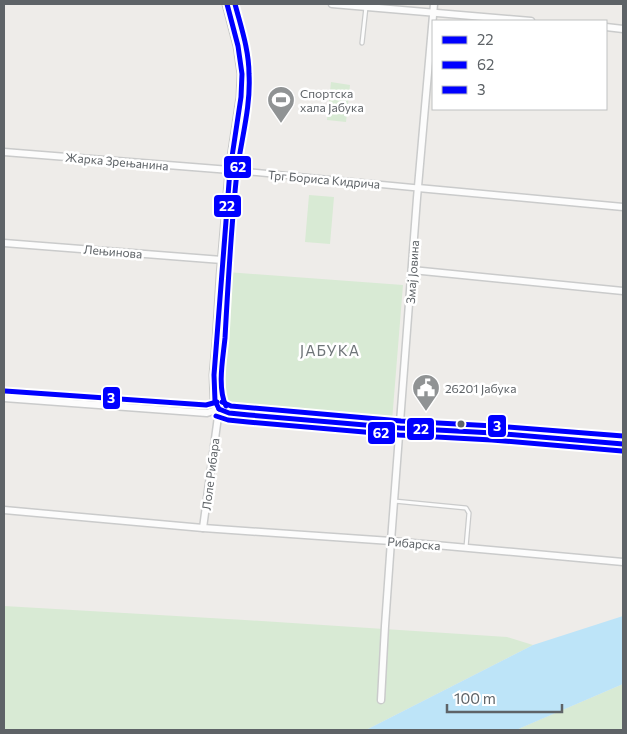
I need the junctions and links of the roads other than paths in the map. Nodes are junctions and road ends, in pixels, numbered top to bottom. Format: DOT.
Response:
graph roads {
  1 [pos="227,4"];
  2 [pos="332,4"];
  3 [pos="434,4"];
  4 [pos="366,7"];
  5 [pos="434,14"];
  6 [pos="433,20"];
  7 [pos="517,20"];
  8 [pos="607,27"];
  9 [pos="623,29"];
  10 [pos="432,36"];
  11 [pos="362,43"];
  12 [pos="4,152"];
  13 [pos="230,170"];
  14 [pos="418,188"];
  15 [pos="623,206"];
  16 [pos="4,243"];
  17 [pos="222,260"];
  18 [pos="412,270"];
  19 [pos="623,292"];
  20 [pos="4,398"];
  21 [pos="218,409"];
  22 [pos="400,428"];
  23 [pos="623,444"];
  24 [pos="394,501"];
  25 [pos="4,510"];
  26 [pos="203,528"];
  27 [pos="390,541"];
  28 [pos="465,548"];
  29 [pos="623,562"];
  30 [pos="382,700"];
  1 -- 13 [label="main road, Лоле Рибара"];
  2 -- 4 [label="street"];
  3 -- 5 [label="street, Змај Јовина"];
  4 -- 5 [label="street"];
  4 -- 11 [label="lane"];
  5 -- 6 [label="street, Змај Јовина"];
  5 -- 7 [label="street"];
  8 -- 9 [label="street"];
  10 -- 14 [label="street, Змај Јовина"];
  12 -- 13 [label="street, Жарка Зрењанина"];
  13 -- 14 [label="street, Трг Бориса Кидрича"];
  13 -- 17 [label="main road, Лоле Рибара"];
  14 -- 15 [label="street"];
  14 -- 18 [label="street, Змај Јовина"];
  16 -- 17 [label="street, Лењинова"];
  17 -- 21 [label="main road, Лоле Рибара"];
  18 -- 19 [label="street"];
  18 -- 22 [label="street, Змај Јовина"];
  20 -- 21 [label="street"];
  21 -- 22 [label="main road"];
  21 -- 26 [label="street, Лоле Рибара"];
  22 -- 23 [label="main road"];
  22 -- 24 [label="street, Змај Јовина"];
  24 -- 27 [label="street, Змај Јовина"];
  24 -- 28 [label="lane"];
  25 -- 26 [label="street, Рибарска"];
  26 -- 27 [label="street, Рибарска"];
  27 -- 28 [label="street, Рибарска"];
  27 -- 30 [label="street, Змај Јовина"];
  28 -- 29 [label="street, Рибарска"];
}
